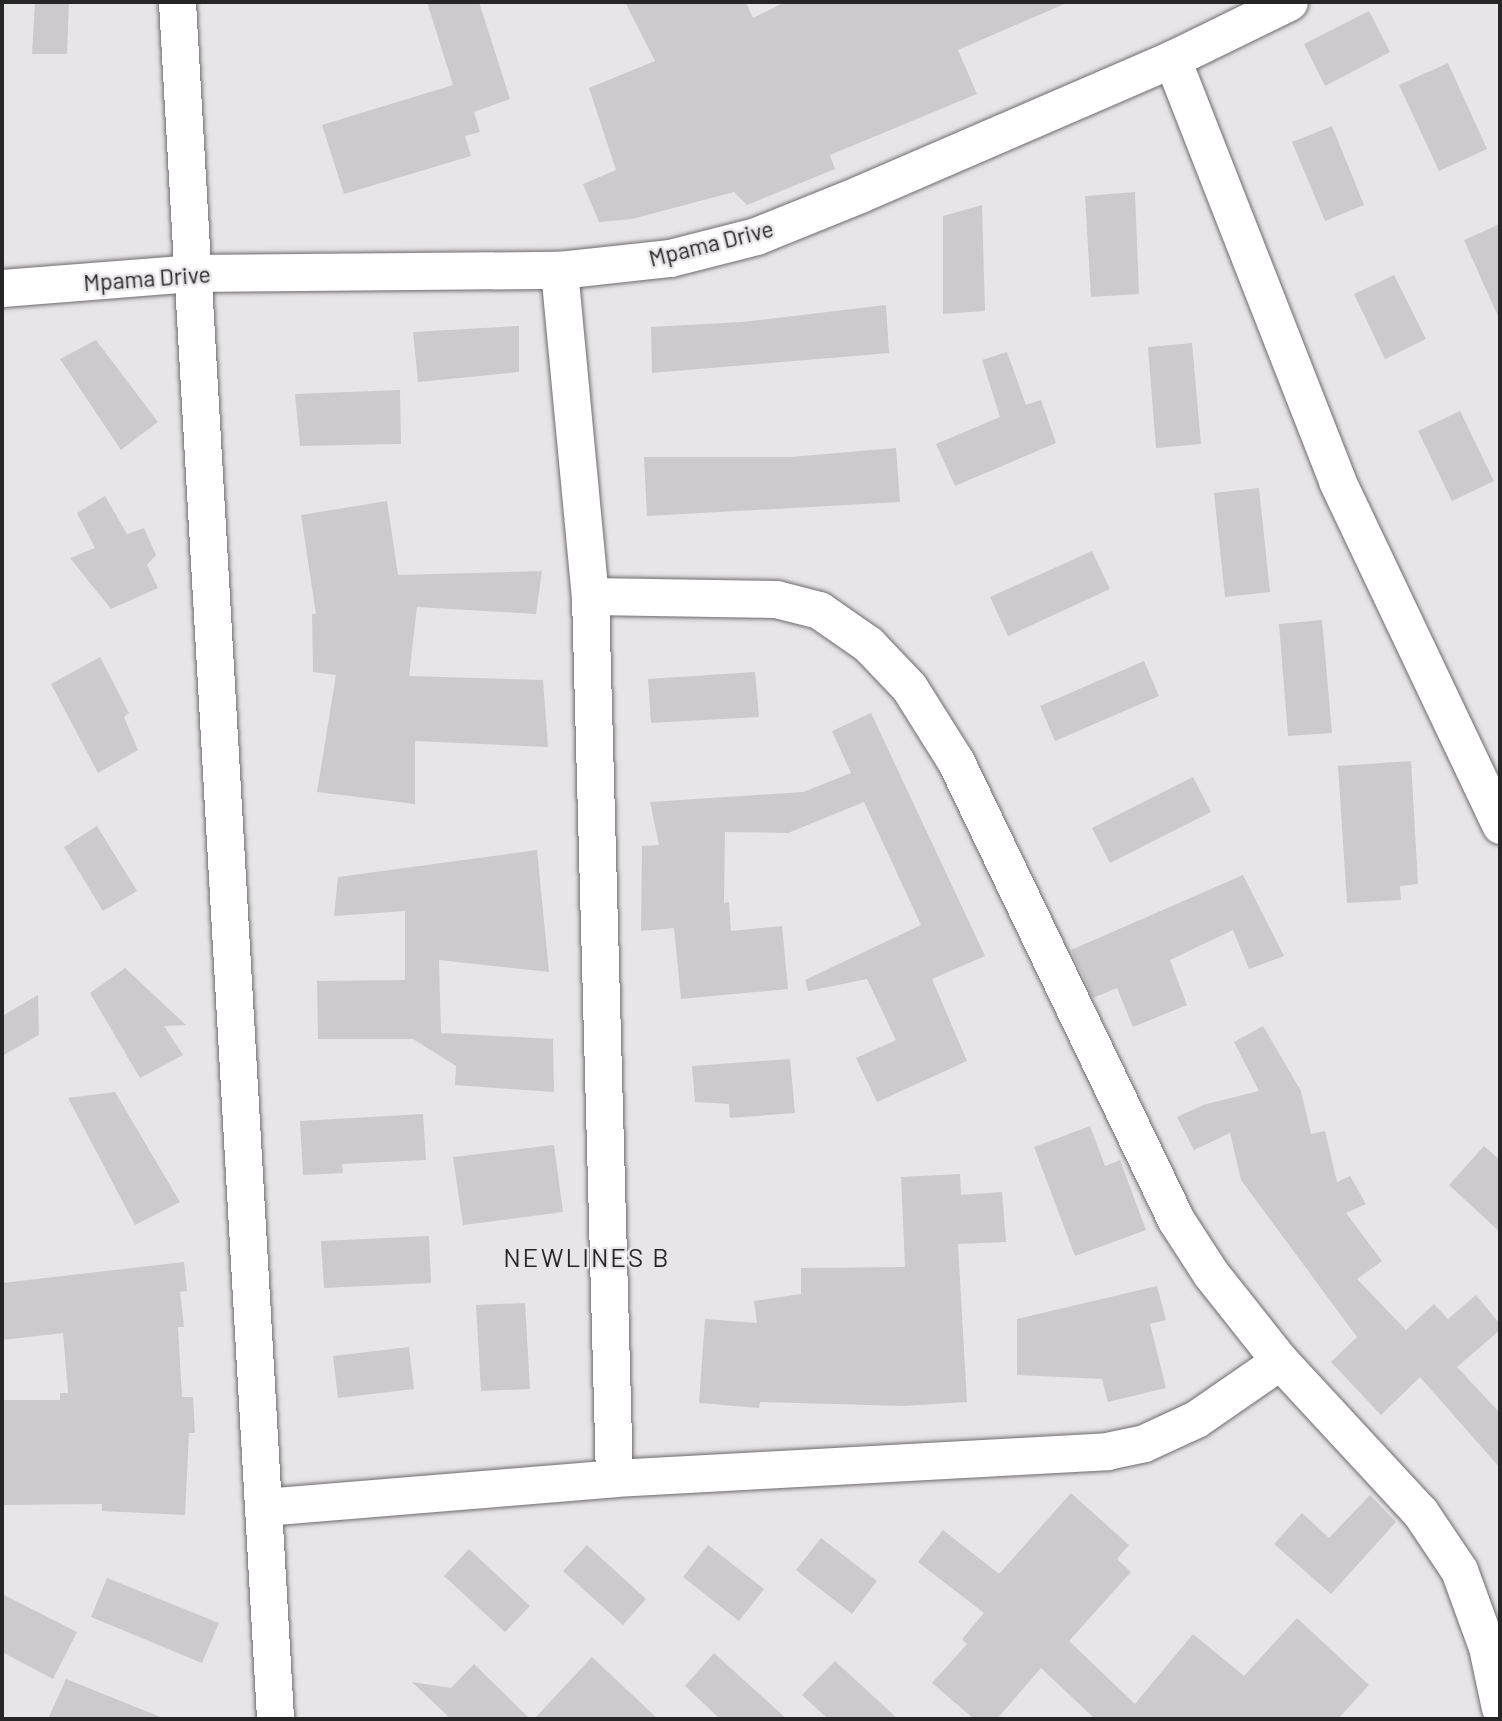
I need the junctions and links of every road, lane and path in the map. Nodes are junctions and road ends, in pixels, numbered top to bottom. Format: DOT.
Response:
graph roads {
  1 [pos="177,2"];
  2 [pos="1289,2"];
  3 [pos="1171,59"];
  4 [pos="559,270"];
  5 [pos="191,273"];
  6 [pos="2,288"];
  7 [pos="590,596"];
  8 [pos="1500,825"];
  9 [pos="1280,1361"];
  10 [pos="614,1478"];
  11 [pos="264,1507"];
  12 [pos="1500,1708"];
  13 [pos="275,1719"];
  1 -- 5 [label="street"];
  2 -- 3 [label="street, Mpama Drive"];
  3 -- 4 [label="street, Mpama Drive"];
  3 -- 8 [label="street"];
  4 -- 5 [label="street, Mpama Drive"];
  4 -- 7 [label="street"];
  5 -- 6 [label="street, Mpama Drive"];
  5 -- 11 [label="street"];
  7 -- 9 [label="street"];
  7 -- 10 [label="street"];
  9 -- 10 [label="street"];
  9 -- 12 [label="street"];
  10 -- 11 [label="street"];
  11 -- 13 [label="street"];
}
